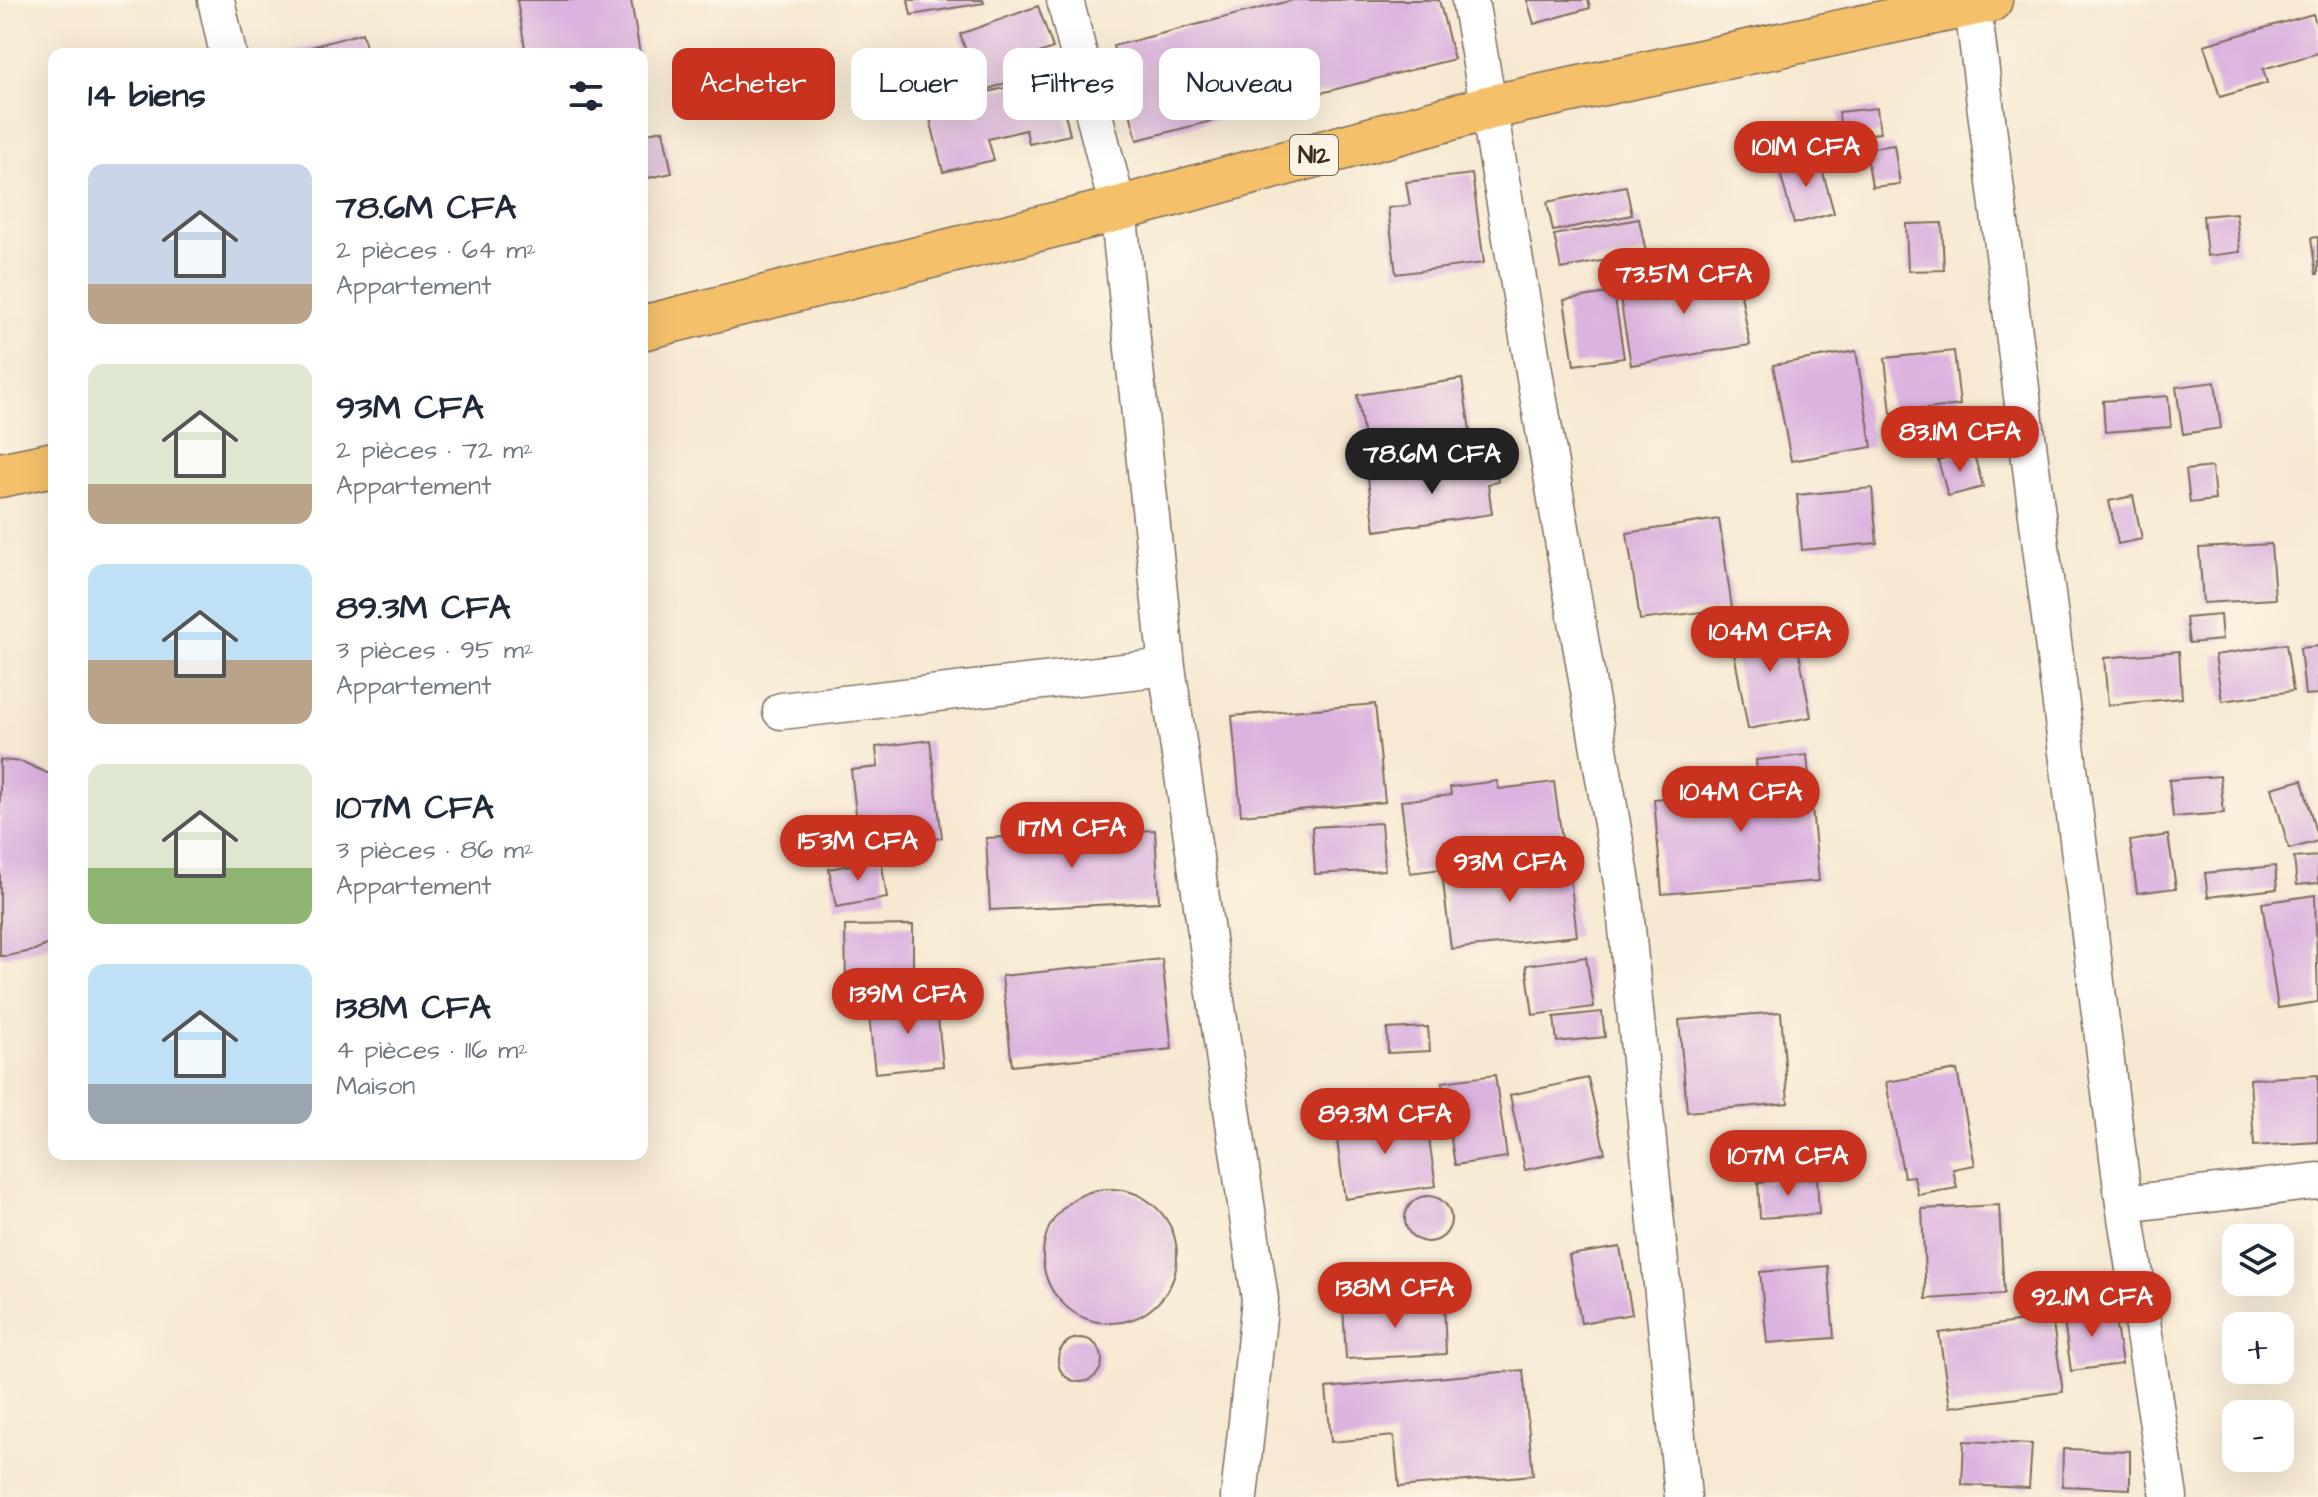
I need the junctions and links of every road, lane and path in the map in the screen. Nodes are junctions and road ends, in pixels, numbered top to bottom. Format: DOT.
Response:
graph roads {
  1 [pos="216,0"];
  2 [pos="1065,0"];
  3 [pos="1470,0"];
  4 [pos="1979,2"];
  5 [pos="227,48"];
  6 [pos="1487,108"];
  7 [pos="1118,209"];
  8 [pos="648,326"];
  9 [pos="48,465"];
  10 [pos="0,475"];
  11 [pos="1167,667"];
  12 [pos="781,711"];
  13 [pos="2318,1181"];
  14 [pos="2124,1204"];
  15 [pos="1239,1497"];
  16 [pos="1683,1497"];
  17 [pos="2169,1497"];
  1 -- 5 [label="street"];
  2 -- 7 [label="street"];
  3 -- 6 [label="street"];
  4 -- 6 [label="main road, N12"];
  4 -- 14 [label="street"];
  6 -- 7 [label="main road, N12"];
  6 -- 16 [label="street"];
  7 -- 8 [label="main road, N12"];
  7 -- 11 [label="street"];
  9 -- 10 [label="main road"];
  11 -- 12 [label="street"];
  11 -- 15 [label="street"];
  13 -- 14 [label="street"];
  14 -- 17 [label="street"];
}
